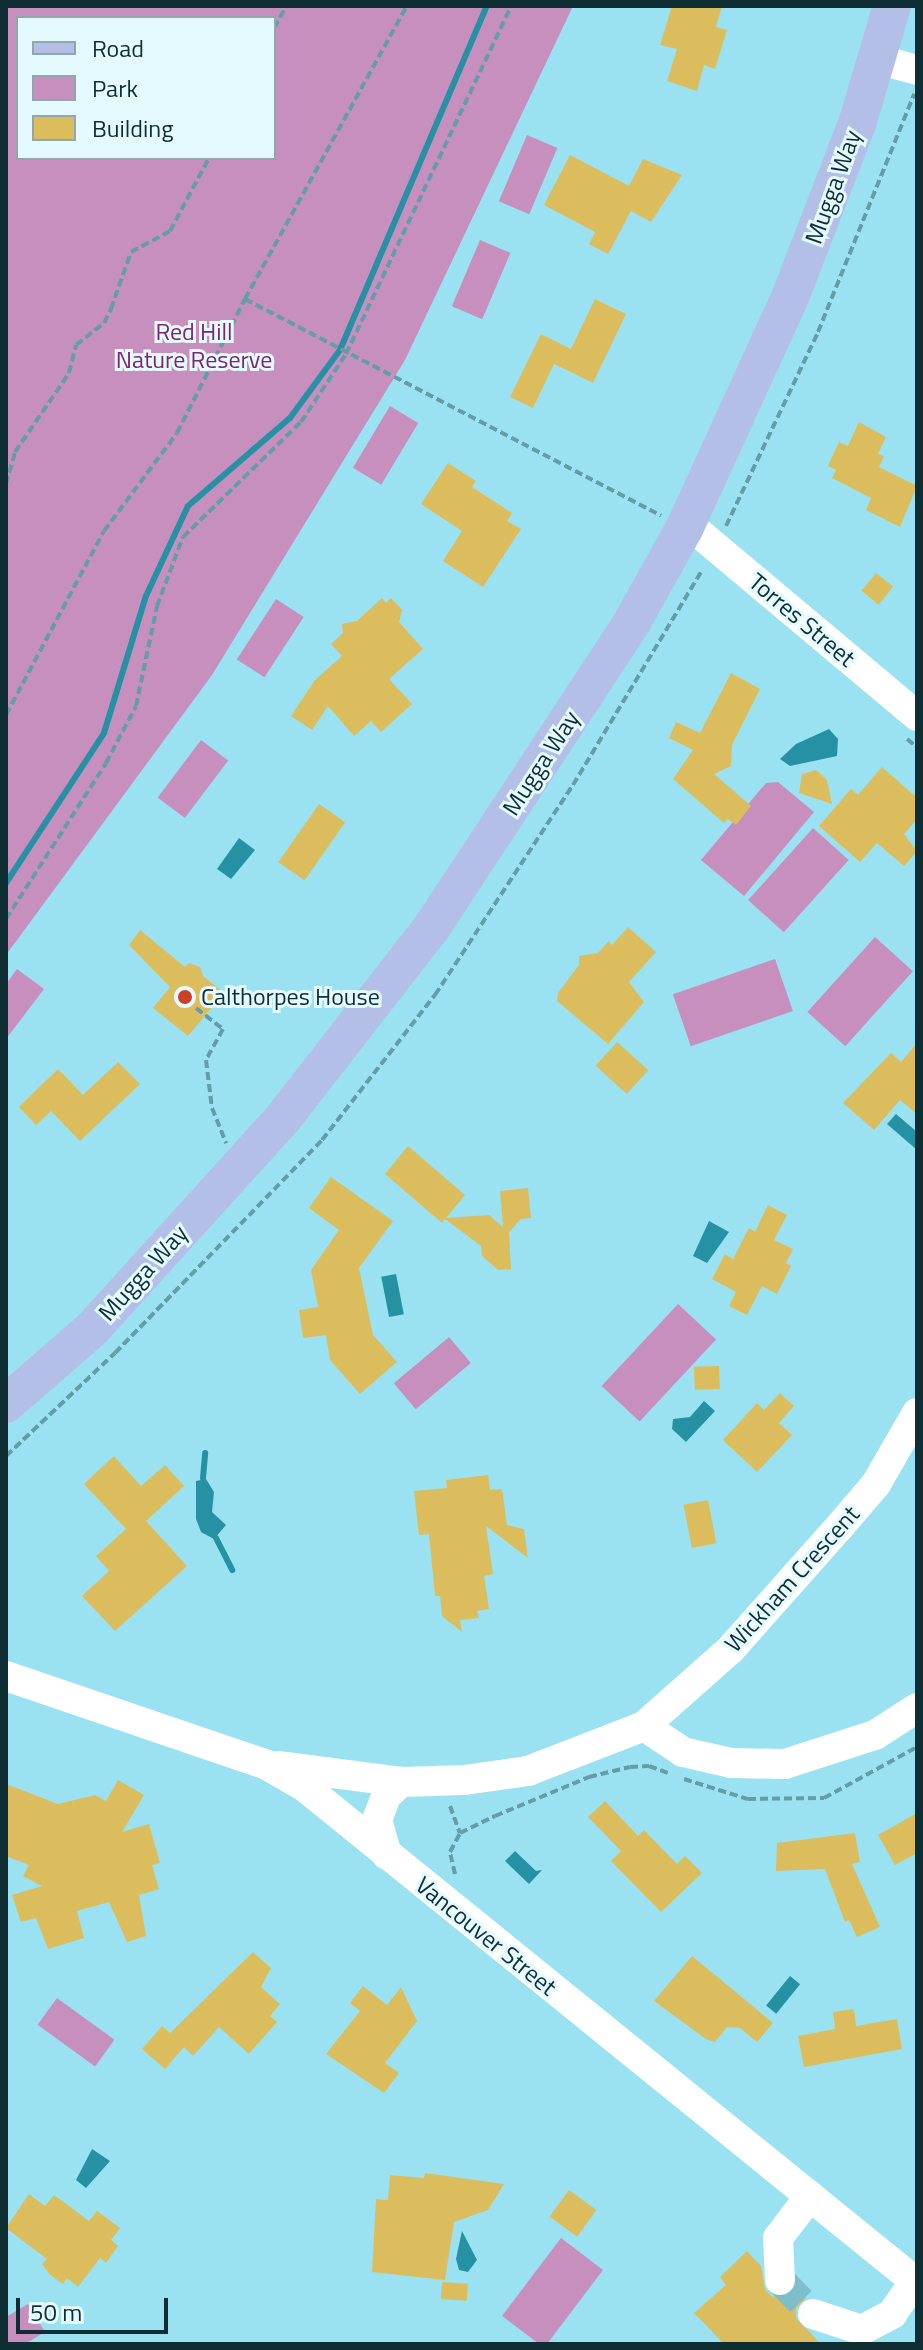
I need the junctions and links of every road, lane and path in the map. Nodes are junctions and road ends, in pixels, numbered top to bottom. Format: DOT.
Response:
graph roads {
  1 [pos="286,6"];
  2 [pos="407,6"];
  3 [pos="511,6"];
  4 [pos="892,6"];
  5 [pos="276,24"];
  6 [pos="877,59"];
  7 [pos="917,70"];
  8 [pos="208,160"];
  9 [pos="245,299"];
  10 [pos="346,354"];
  11 [pos="6,484"];
  12 [pos="685,526"];
  13 [pos="6,715"];
  14 [pos="917,716"];
  15 [pos="6,919"];
  16 [pos="196,1008"];
  17 [pos="245,1160"];
  18 [pos="6,1404"];
  19 [pos="917,1413"];
  20 [pos="6,1676"];
  21 [pos="917,1708"];
  22 [pos="644,1726"];
  23 [pos="917,1747"];
  24 [pos="265,1764"];
  25 [pos="401,1782"];
  26 [pos="387,1855"];
  27 [pos="465,1883"];
  28 [pos="810,2196"];
  29 [pos="780,2280"];
  30 [pos="916,2282"];
  31 [pos="813,2314"];
  1 -- 5 [label="path"];
  2 -- 9 [label="path"];
  3 -- 10 [label="path"];
  4 -- 6 [label="main road, Mugga Way"];
  6 -- 7 [label="street"];
  6 -- 12 [label="main road, Mugga Way"];
  8 -- 11 [label="path"];
  9 -- 10 [label="path"];
  9 -- 13 [label="path"];
  10 -- 12 [label="path"];
  10 -- 15 [label="path"];
  12 -- 14 [label="street, Torres Street"];
  12 -- 17 [label="main road, Mugga Way"];
  16 -- 17 [label="path"];
  17 -- 18 [label="main road, Mugga Way"];
  19 -- 22 [label="street, Wickham Crescent"];
  20 -- 24 [label="street, Vancouver Street"];
  21 -- 22 [label="street"];
  22 -- 25 [label="street, Wickham Crescent"];
  23 -- 27 [label="path"];
  24 -- 25 [label="street, Wickham Crescent"];
  24 -- 26 [label="street, Vancouver Street"];
  25 -- 26 [label="street"];
  26 -- 28 [label="street, Vancouver Street"];
  28 -- 29 [label="street"];
  28 -- 30 [label="street, Vancouver Street"];
  30 -- 31 [label="street"];
}
